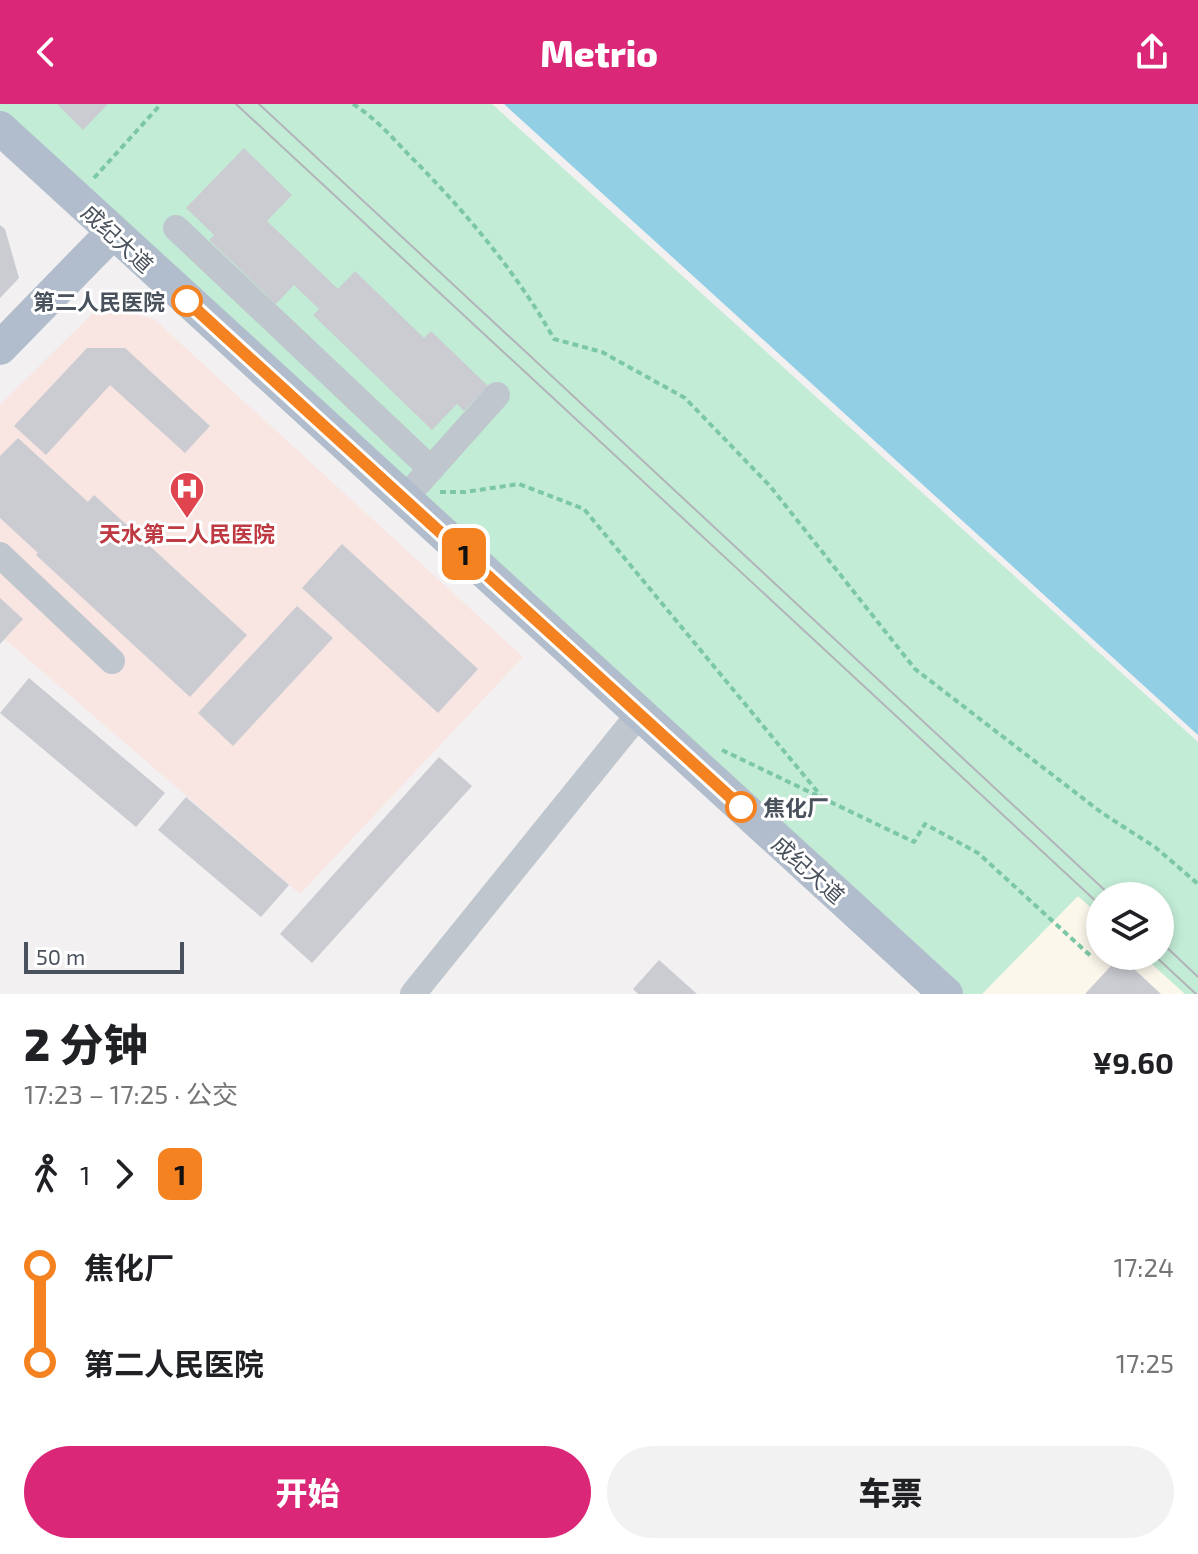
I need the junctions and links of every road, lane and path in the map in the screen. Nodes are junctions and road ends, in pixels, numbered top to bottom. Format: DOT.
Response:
graph roads {
  1 [pos="161,104"];
  2 [pos="353,104"];
  3 [pos="0,128"];
  4 [pos="76,197"];
  5 [pos="176,228"];
  6 [pos="112,233"];
  7 [pos="0,348"];
  8 [pos="497,395"];
  9 [pos="431,469"];
  10 [pos="404,499"];
  11 [pos="0,555"];
  12 [pos="112,661"];
  13 [pos="639,714"];
  14 [pos="714,747"];
  15 [pos="821,796"];
  16 [pos="1198,884"];
  17 [pos="1086,952"];
  18 [pos="413,994"];
  19 [pos="946,994"];
  1 -- 4 [label="path"];
  2 -- 16 [label="path"];
  3 -- 4 [label="main road, 成纪大道"];
  4 -- 6 [label="main road, 成纪大道"];
  5 -- 9 [label="street"];
  6 -- 7 [label="main road"];
  6 -- 10 [label="main road, 成纪大道"];
  8 -- 9 [label="street"];
  9 -- 10 [label="street"];
  10 -- 13 [label="main road, 成纪大道"];
  10 -- 15 [label="path"];
  11 -- 12 [label="street"];
  13 -- 18 [label="street"];
  13 -- 19 [label="main road, 成纪大道"];
  14 -- 15 [label="path"];
  15 -- 17 [label="path"];
}
